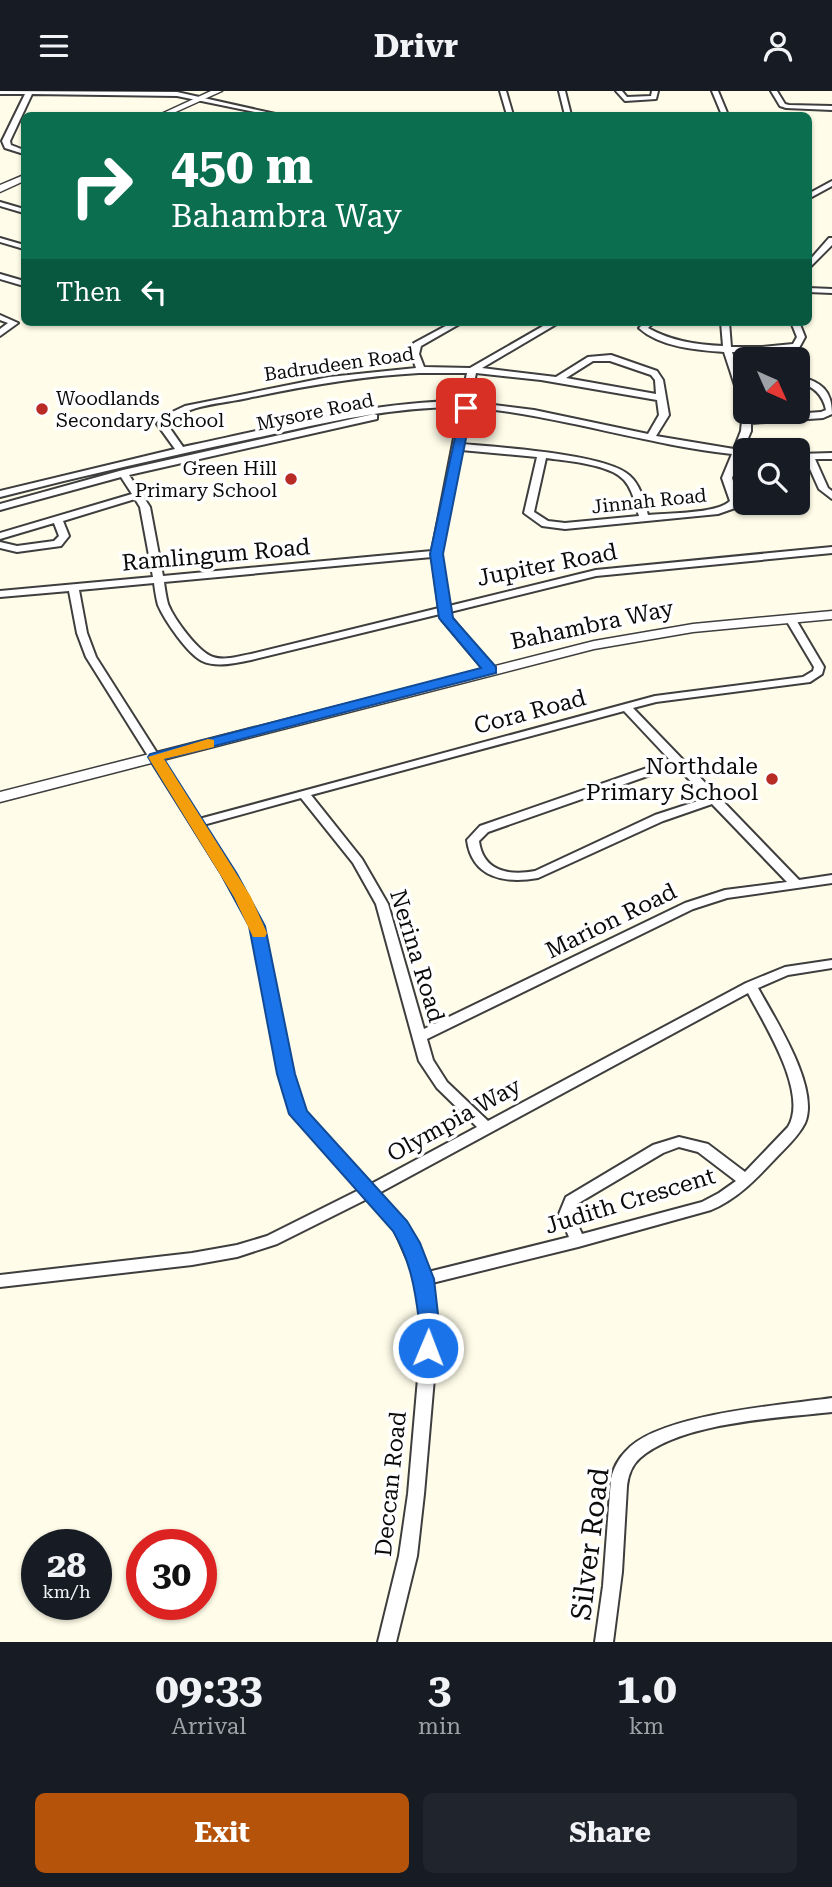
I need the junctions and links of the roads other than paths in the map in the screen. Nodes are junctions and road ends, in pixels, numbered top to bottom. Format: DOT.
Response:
graph roads {
  1 [pos="218,91"];
  2 [pos="503,91"];
  3 [pos="562,91"];
  4 [pos="619,91"];
  5 [pos="655,91"];
  6 [pos="715,91"];
  7 [pos="774,91"];
  8 [pos="0,92"];
  9 [pos="30,92"];
  10 [pos="151,92"];
  11 [pos="202,99"];
  12 [pos="832,109"];
  13 [pos="252,110"];
  14 [pos="170,112"];
  15 [pos="248,112"];
  16 [pos="262,112"];
  17 [pos="509,112"];
  18 [pos="567,112"];
  19 [pos="724,112"];
  20 [pos="21,151"];
  21 [pos="21,179"];
  22 [pos="832,183"];
  23 [pos="0,189"];
  24 [pos="820,190"];
  25 [pos="832,191"];
  26 [pos="812,195"];
  27 [pos="0,204"];
  28 [pos="21,210"];
  29 [pos="0,240"];
  30 [pos="832,240"];
  31 [pos="21,246"];
  32 [pos="812,263"];
  33 [pos="0,276"];
  34 [pos="21,283"];
  35 [pos="812,290"];
  36 [pos="832,291"];
  37 [pos="0,317"];
  38 [pos="451,326"];
  39 [pos="549,326"];
  40 [pos="645,326"];
  41 [pos="725,326"];
  42 [pos="797,326"];
  43 [pos="0,333"];
  44 [pos="727,349"];
  45 [pos="733,362"];
  46 [pos="421,370"];
  47 [pos="471,370"];
  48 [pos="558,379"];
  49 [pos="810,384"];
  50 [pos="661,398"];
  51 [pos="466,406"];
  52 [pos="477,406"];
  53 [pos="810,415"];
  54 [pos="652,435"];
  55 [pos="459,447"];
  56 [pos="180,450"];
  57 [pos="733,451"];
  58 [pos="542,455"];
  59 [pos="832,456"];
  60 [pos="810,458"];
  61 [pos="733,468"];
  62 [pos="123,473"];
  63 [pos="0,494"];
  64 [pos="139,495"];
  65 [pos="733,495"];
  66 [pos="832,496"];
  67 [pos="733,504"];
  68 [pos="0,506"];
  69 [pos="57,519"];
  70 [pos="645,519"];
  71 [pos="0,536"];
  72 [pos="0,545"];
  73 [pos="832,550"];
  74 [pos="436,554"];
  75 [pos="157,579"];
  76 [pos="74,588"];
  77 [pos="0,594"];
  78 [pos="443,608"];
  79 [pos="832,615"];
  80 [pos="791,620"];
  81 [pos="491,670"];
  82 [pos="626,707"];
  83 [pos="155,757"];
  84 [pos="678,761"];
  85 [pos="304,795"];
  86 [pos="0,797"];
  87 [pos="715,799"];
  88 [pos="197,823"];
  89 [pos="832,879"];
  90 [pos="797,885"];
  91 [pos="832,964"];
  92 [pos="751,986"];
  93 [pos="419,1037"];
  94 [pos="486,1128"];
  95 [pos="746,1181"];
  96 [pos="370,1192"];
  97 [pos="578,1241"];
  98 [pos="424,1279"];
  99 [pos="0,1281"];
  100 [pos="832,1405"];
  101 [pos="387,1642"];
  102 [pos="604,1642"];
  1 -- 11 [label="street"];
  2 -- 17 [label="street"];
  3 -- 18 [label="street"];
  4 -- 5 [label="street"];
  6 -- 19 [label="street"];
  7 -- 12 [label="street"];
  8 -- 9 [label="street"];
  9 -- 10 [label="street"];
  9 -- 20 [label="street"];
  10 -- 11 [label="street"];
  11 -- 13 [label="street"];
  11 -- 14 [label="street"];
  13 -- 15 [label="street"];
  13 -- 16 [label="street"];
  21 -- 23 [label="street"];
  22 -- 24 [label="street"];
  24 -- 25 [label="street"];
  24 -- 26 [label="street"];
  27 -- 28 [label="street"];
  29 -- 31 [label="street"];
  30 -- 32 [label="street"];
  33 -- 34 [label="street"];
  35 -- 36 [label="street"];
  37 -- 43 [label="street"];
  38 -- 46 [label="street"];
  39 -- 47 [label="street"];
  40 -- 44 [label="street"];
  41 -- 44 [label="street"];
  42 -- 44 [label="street"];
  44 -- 45 [label="street"];
  46 -- 47 [label="street, Badrudeen Road"];
  46 -- 56 [label="street, Badrudeen Road"];
  47 -- 48 [label="street, Badrudeen Road"];
  47 -- 51 [label="street"];
  48 -- 50 [label="street, Badrudeen Road"];
  48 -- 50 [label="street"];
  49 -- 53 [label="street"];
  50 -- 54 [label="street"];
  51 -- 52 [label="street, Mysore Road"];
  51 -- 55 [label="street"];
  51 -- 56 [label="street, Mysore Road"];
  51 -- 62 [label="street, Mysore Road"];
  52 -- 54 [label="street, Mysore Road"];
  54 -- 57 [label="street, Mysore Road"];
  55 -- 58 [label="street"];
  55 -- 74 [label="street"];
  56 -- 63 [label="street, Mysore Road"];
  58 -- 70 [label="street"];
  58 -- 70 [label="street, Jinnah Road"];
  59 -- 60 [label="street"];
  60 -- 66 [label="street"];
  61 -- 65 [label="street, Jinnah Road"];
  62 -- 64 [label="street"];
  62 -- 68 [label="street, Mysore Road"];
  64 -- 69 [label="street"];
  64 -- 75 [label="street"];
  67 -- 70 [label="street, Jinnah Road"];
  69 -- 71 [label="street"];
  69 -- 72 [label="street"];
  73 -- 78 [label="street, Jupiter Road"];
  74 -- 75 [label="street, Ramlingum Road"];
  74 -- 78 [label="street"];
  75 -- 76 [label="street, Ramlingum Road"];
  75 -- 78 [label="street, Jupiter Road"];
  76 -- 77 [label="street, Ramlingum Road"];
  76 -- 83 [label="street, Deccan Road"];
  78 -- 81 [label="street"];
  79 -- 80 [label="street, Bahambra Way"];
  80 -- 81 [label="street, Bahambra Way"];
  80 -- 82 [label="street, Cora Road"];
  81 -- 83 [label="street, Bahambra Way"];
  82 -- 84 [label="street"];
  82 -- 85 [label="street, Cora Road"];
  83 -- 86 [label="street, Bahambra Way"];
  83 -- 88 [label="street, Deccan Road"];
  84 -- 87 [label="street"];
  84 -- 87 [label="street"];
  85 -- 88 [label="street, Cora Road"];
  85 -- 93 [label="street, Nerina Road"];
  87 -- 90 [label="street"];
  88 -- 96 [label="street, Deccan Road"];
  89 -- 90 [label="street, Marion Road"];
  90 -- 93 [label="street, Marion Road"];
  91 -- 92 [label="street, Olympia Way"];
  92 -- 94 [label="street, Olympia Way"];
  92 -- 95 [label="street, Judith Crescent"];
  93 -- 94 [label="street, Nerina Road"];
  94 -- 96 [label="street, Olympia Way"];
  95 -- 97 [label="street, Judith Crescent"];
  95 -- 97 [label="street"];
  96 -- 98 [label="street, Deccan Road"];
  96 -- 99 [label="street, Olympia Way"];
  97 -- 98 [label="street, Judith Crescent"];
  98 -- 101 [label="street, Deccan Road"];
  100 -- 102 [label="street, Silver Road"];
}
